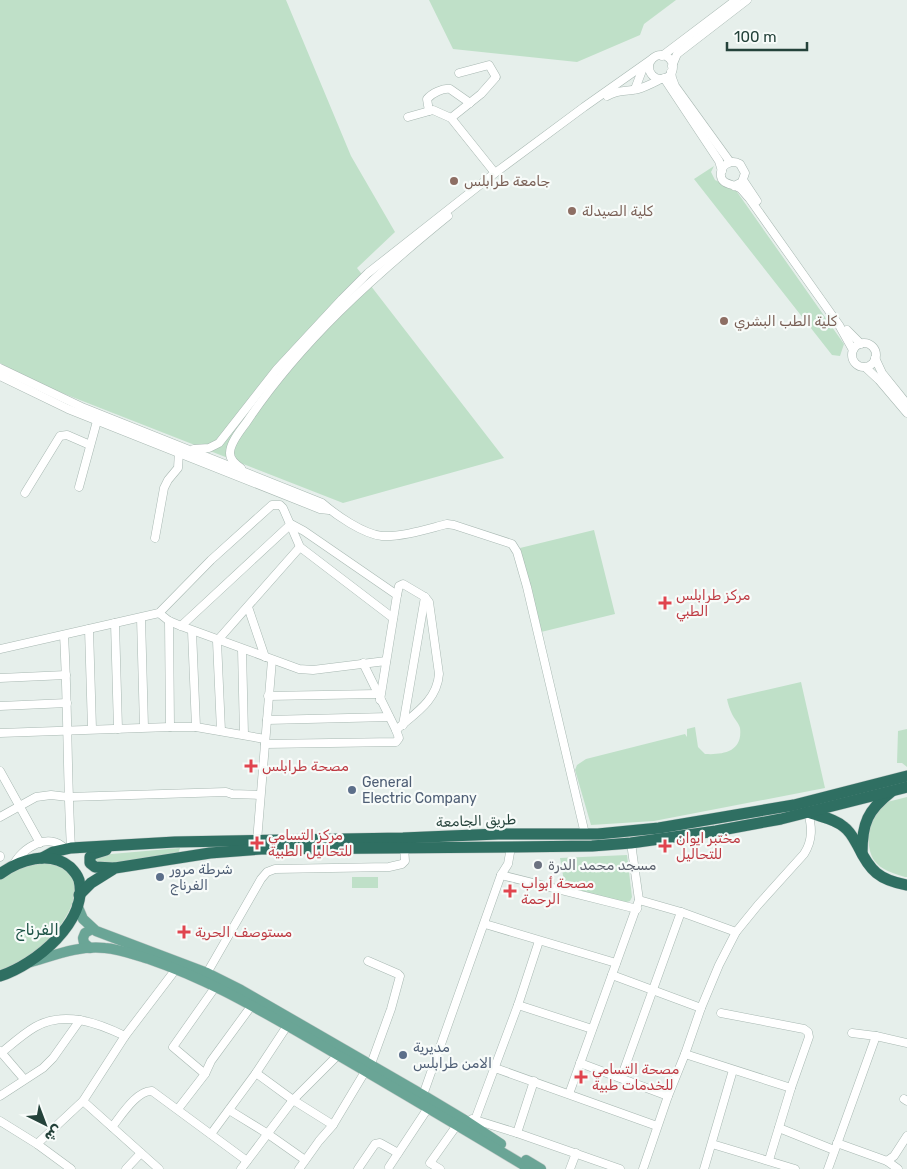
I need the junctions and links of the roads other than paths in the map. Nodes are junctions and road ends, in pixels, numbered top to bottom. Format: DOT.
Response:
graph roads {
  1 [pos="736,0"];
  2 [pos="747,0"];
  3 [pos="662,56"];
  4 [pos="652,59"];
  5 [pos="644,66"];
  6 [pos="672,69"];
  7 [pos="459,73"];
  8 [pos="662,79"];
  9 [pos="635,89"];
  10 [pos="470,103"];
  11 [pos="429,111"];
  12 [pos="408,117"];
  13 [pos="451,118"];
  14 [pos="730,162"];
  15 [pos="722,170"];
  16 [pos="495,173"];
  17 [pos="744,180"];
  18 [pos="734,186"];
  19 [pos="370,276"];
  20 [pos="861,344"];
  21 [pos="853,350"];
  22 [pos="875,358"];
  23 [pos="865,367"];
  24 [pos="0,368"];
  25 [pos="0,376"];
  26 [pos="907,404"];
  27 [pos="248,413"];
  28 [pos="907,414"];
  29 [pos="97,421"];
  30 [pos="234,424"];
  31 [pos="242,429"];
  32 [pos="90,445"];
  33 [pos="190,449"];
  34 [pos="179,452"];
  35 [pos="248,473"];
  36 [pos="79,486"];
  37 [pos="25,493"];
  38 [pos="329,510"];
  39 [pos="291,524"];
  40 [pos="155,538"];
  41 [pos="300,548"];
  42 [pos="397,595"];
  43 [pos="425,597"];
  44 [pos="248,607"];
  45 [pos="159,614"];
  46 [pos="141,618"];
  47 [pos="393,618"];
  48 [pos="168,621"];
  49 [pos="115,623"];
  50 [pos="181,626"];
  51 [pos="89,629"];
  52 [pos="192,631"];
  53 [pos="64,635"];
  54 [pos="217,641"];
  55 [pos="0,649"];
  56 [pos="242,649"];
  57 [pos="268,659"];
  58 [pos="386,661"];
  59 [pos="363,663"];
  60 [pos="66,675"];
  61 [pos="0,678"];
  62 [pos="268,696"];
  63 [pos="379,697"];
  64 [pos="67,703"];
  65 [pos="0,706"];
  66 [pos="389,717"];
  67 [pos="267,720"];
  68 [pos="170,727"];
  69 [pos="196,727"];
  70 [pos="144,728"];
  71 [pos="399,728"];
  72 [pos="92,729"];
  73 [pos="118,729"];
  74 [pos="68,730"];
  75 [pos="221,731"];
  76 [pos="0,733"];
  77 [pos="244,735"];
  78 [pos="265,742"];
  79 [pos="0,773"];
  80 [pos="907,776"];
  81 [pos="907,787"];
  82 [pos="894,790"];
  83 [pos="260,795"];
  84 [pos="68,797"];
  85 [pos="19,806"];
  86 [pos="808,812"];
  87 [pos="0,816"];
  88 [pos="586,834"];
  89 [pos="257,841"];
  90 [pos="631,842"];
  91 [pos="40,843"];
  92 [pos="121,845"];
  93 [pos="404,847"];
  94 [pos="511,847"];
  95 [pos="68,849"];
  96 [pos="862,854"];
  97 [pos="42,858"];
  98 [pos="115,868"];
  99 [pos="4,871"];
  100 [pos="501,875"];
  101 [pos="907,885"];
  102 [pos="78,900"];
  103 [pos="639,900"];
  104 [pos="636,909"];
  105 [pos="681,912"];
  106 [pos="485,924"];
  107 [pos="92,929"];
  108 [pos="736,932"];
  109 [pos="539,941"];
  110 [pos="90,948"];
  111 [pos="368,961"];
  112 [pos="28,963"];
  113 [pos="616,964"];
  114 [pos="176,969"];
  115 [pos="207,973"];
  116 [pos="612,975"];
  117 [pos="1,976"];
  118 [pos="216,986"];
  119 [pos="653,990"];
  120 [pos="252,1005"];
  121 [pos="518,1005"];
  122 [pos="701,1008"];
  123 [pos="721,1012"];
  124 [pos="80,1020"];
  125 [pos="287,1026"];
  126 [pos="592,1029"];
  127 [pos="852,1033"];
  128 [pos="125,1036"];
  129 [pos="876,1036"];
  130 [pos="907,1043"];
  131 [pos="1,1052"];
  132 [pos="685,1054"];
  133 [pos="338,1055"];
  134 [pos="580,1063"];
  135 [pos="368,1067"];
  136 [pos="495,1068"];
  137 [pos="733,1070"];
  138 [pos="256,1073"];
  139 [pos="205,1074"];
  140 [pos="621,1078"];
  141 [pos="24,1079"];
  142 [pos="534,1081"];
  143 [pos="791,1088"];
  144 [pos="569,1094"];
  145 [pos="423,1095"];
  146 [pos="0,1096"];
  147 [pos="668,1096"];
  148 [pos="293,1100"];
  149 [pos="83,1101"];
  150 [pos="428,1108"];
  151 [pos="178,1110"];
  152 [pos="229,1110"];
  153 [pos="0,1120"];
  154 [pos="476,1120"];
  155 [pos="460,1122"];
  156 [pos="333,1125"];
  157 [pos="657,1126"];
  158 [pos="112,1127"];
  159 [pos="779,1128"];
  160 [pos="517,1132"];
  161 [pos="212,1134"];
  162 [pos="268,1134"];
  163 [pos="907,1136"];
  164 [pos="37,1144"];
  165 [pos="712,1144"];
  166 [pos="835,1146"];
  167 [pos="141,1153"];
  168 [pos="398,1153"];
  169 [pos="576,1153"];
  170 [pos="305,1160"];
  171 [pos="769,1160"];
  172 [pos="247,1161"];
  173 [pos="887,1161"];
  174 [pos="428,1166"];
  175 [pos="389,1167"];
  176 [pos="71,1169"];
  177 [pos="126,1169"];
  178 [pos="159,1169"];
  179 [pos="241,1169"];
  180 [pos="299,1169"];
  181 [pos="358,1169"];
  182 [pos="440,1169"];
  183 [pos="530,1169"];
  184 [pos="542,1169"];
  185 [pos="570,1169"];
  186 [pos="620,1169"];
  187 [pos="643,1169"];
  188 [pos="704,1169"];
  189 [pos="796,1169"];
  190 [pos="828,1169"];
  191 [pos="898,1169"];
  1 -- 3 [label="street"];
  2 -- 6 [label="street"];
  3 -- 4 [label="street"];
  3 -- 6 [label="street"];
  4 -- 5 [label="street"];
  4 -- 8 [label="street"];
  5 -- 9 [label="street"];
  5 -- 16 [label="street"];
  6 -- 8 [label="street"];
  6 -- 14 [label="street"];
  7 -- 10 [label="street"];
  8 -- 9 [label="street"];
  8 -- 15 [label="street"];
  9 -- 19 [label="street"];
  10 -- 11 [label="street"];
  10 -- 13 [label="street"];
  11 -- 12 [label="street"];
  11 -- 13 [label="street"];
  13 -- 16 [label="street"];
  14 -- 15 [label="street"];
  14 -- 17 [label="street"];
  15 -- 18 [label="street"];
  16 -- 19 [label="street"];
  17 -- 18 [label="street"];
  17 -- 20 [label="street"];
  18 -- 21 [label="street"];
  19 -- 27 [label="street"];
  20 -- 21 [label="street"];
  20 -- 22 [label="street"];
  21 -- 23 [label="street"];
  22 -- 23 [label="street"];
  22 -- 26 [label="street"];
  23 -- 28 [label="street"];
  24 -- 33 [label="street"];
  25 -- 29 [label="street"];
  27 -- 30 [label="street"];
  27 -- 31 [label="street"];
  29 -- 32 [label="street"];
  29 -- 34 [label="street"];
  30 -- 31 [label="street"];
  30 -- 33 [label="street"];
  31 -- 35 [label="street"];
  32 -- 36 [label="street"];
  32 -- 37 [label="street"];
  33 -- 35 [label="street"];
  34 -- 38 [label="street"];
  34 -- 40 [label="street"];
  35 -- 38 [label="street"];
  38 -- 88 [label="street"];
  39 -- 41 [label="street"];
  39 -- 42 [label="street"];
  39 -- 45 [label="street"];
  39 -- 50 [label="street"];
  41 -- 44 [label="street"];
  41 -- 47 [label="street"];
  42 -- 43 [label="street"];
  42 -- 47 [label="street"];
  43 -- 71 [label="street"];
  43 -- 71 [label="street"];
  44 -- 54 [label="street"];
  44 -- 57 [label="street"];
  45 -- 46 [label="street"];
  45 -- 48 [label="street"];
  46 -- 49 [label="street"];
  46 -- 70 [label="street"];
  47 -- 58 [label="street"];
  48 -- 50 [label="street"];
  48 -- 68 [label="street"];
  49 -- 51 [label="street"];
  49 -- 73 [label="street"];
  50 -- 52 [label="street"];
  51 -- 53 [label="street"];
  51 -- 72 [label="street"];
  52 -- 54 [label="street"];
  52 -- 69 [label="street"];
  53 -- 55 [label="street"];
  53 -- 60 [label="street"];
  54 -- 56 [label="street"];
  54 -- 75 [label="street"];
  56 -- 57 [label="street"];
  56 -- 77 [label="street"];
  57 -- 59 [label="street"];
  57 -- 62 [label="street"];
  58 -- 59 [label="street"];
  58 -- 63 [label="street"];
  59 -- 63 [label="street"];
  60 -- 61 [label="street"];
  60 -- 64 [label="street"];
  62 -- 63 [label="street"];
  62 -- 67 [label="street"];
  63 -- 66 [label="street"];
  64 -- 65 [label="street"];
  64 -- 74 [label="street"];
  66 -- 67 [label="street"];
  66 -- 71 [label="street"];
  67 -- 78 [label="street"];
  68 -- 69 [label="street"];
  68 -- 70 [label="street"];
  69 -- 75 [label="street"];
  70 -- 73 [label="street"];
  71 -- 78 [label="street"];
  72 -- 73 [label="street"];
  72 -- 74 [label="street"];
  74 -- 76 [label="street"];
  74 -- 84 [label="street"];
  75 -- 77 [label="street"];
  77 -- 78 [label="street"];
  78 -- 83 [label="street"];
  79 -- 85 [label="street"];
  80 -- 88 [label="highway, طريق الجامعة"];
  81 -- 82 [label="highway, طريق الجامعة"];
  82 -- 86 [label="highway, طريق الجامعة"];
  82 -- 96 [label="highway"];
  83 -- 84 [label="street"];
  83 -- 89 [label="street"];
  84 -- 85 [label="street"];
  84 -- 95 [label="street"];
  85 -- 87 [label="street"];
  85 -- 91 [label="street"];
  86 -- 90 [label="highway, طريق الجامعة"];
  86 -- 96 [label="highway"];
  86 -- 108 [label="street"];
  88 -- 89 [label="highway, طريق الجامعة"];
  89 -- 92 [label="highway, طريق الجامعة"];
  90 -- 94 [label="highway, طريق الجامعة"];
  90 -- 103 [label="street"];
  91 -- 95 [label="street"];
  91 -- 99 [label="street"];
  92 -- 95 [label="highway, طريق الجامعة"];
  92 -- 98 [label="highway"];
  93 -- 94 [label="highway, طريق الجامعة"];
  93 -- 98 [label="highway, طريق الجامعة"];
  93 -- 115 [label="street"];
  94 -- 100 [label="street"];
  95 -- 97 [label="highway, طريق الجامعة"];
  96 -- 101 [label="highway"];
  97 -- 99 [label="highway, طريق الجامعة"];
  97 -- 102 [label="highway"];
  98 -- 102 [label="highway, طريق الجامعة"];
  100 -- 104 [label="street"];
  100 -- 106 [label="street"];
  102 -- 107 [label="main road"];
  102 -- 112 [label="highway, طريق الجامعة"];
  103 -- 104 [label="street"];
  103 -- 105 [label="street"];
  104 -- 113 [label="street"];
  105 -- 108 [label="street"];
  105 -- 119 [label="street"];
  106 -- 109 [label="street"];
  106 -- 145 [label="street"];
  107 -- 110 [label="main road"];
  107 -- 115 [label="main road"];
  108 -- 122 [label="street"];
  109 -- 113 [label="street"];
  109 -- 121 [label="street"];
  110 -- 112 [label="main road"];
  110 -- 114 [label="main road"];
  111 -- 135 [label="street"];
  112 -- 117 [label="highway, طريق الجامعة"];
  113 -- 116 [label="street"];
  114 -- 118 [label="main road"];
  114 -- 128 [label="street"];
  115 -- 135 [label="main road"];
  116 -- 119 [label="street"];
  116 -- 126 [label="street"];
  118 -- 120 [label="main road"];
  118 -- 139 [label="street"];
  119 -- 122 [label="street"];
  119 -- 140 [label="street"];
  120 -- 125 [label="main road"];
  120 -- 139 [label="street"];
  121 -- 126 [label="street"];
  121 -- 136 [label="street"];
  122 -- 132 [label="street"];
  123 -- 143 [label="street"];
  124 -- 128 [label="street"];
  124 -- 131 [label="street"];
  124 -- 141 [label="street"];
  125 -- 133 [label="main road"];
  125 -- 138 [label="street"];
  126 -- 134 [label="street"];
  127 -- 129 [label="street"];
  128 -- 149 [label="street"];
  129 -- 130 [label="street"];
  129 -- 166 [label="street"];
  131 -- 141 [label="street"];
  132 -- 137 [label="street"];
  132 -- 147 [label="street"];
  133 -- 135 [label="main road"];
  133 -- 148 [label="street"];
  134 -- 140 [label="street"];
  134 -- 144 [label="street"];
  135 -- 145 [label="main road"];
  135 -- 150 [label="main road"];
  135 -- 156 [label="street"];
  136 -- 142 [label="street"];
  136 -- 154 [label="street"];
  137 -- 143 [label="street"];
  137 -- 165 [label="street"];
  138 -- 148 [label="street"];
  138 -- 152 [label="street"];
  139 -- 151 [label="street"];
  140 -- 147 [label="street"];
  141 -- 146 [label="street"];
  142 -- 144 [label="street"];
  142 -- 160 [label="street"];
  143 -- 159 [label="street"];
  144 -- 157 [label="street"];
  145 -- 155 [label="main road"];
  147 -- 157 [label="street"];
  148 -- 156 [label="street"];
  148 -- 162 [label="street"];
  149 -- 158 [label="street"];
  149 -- 164 [label="street"];
  150 -- 155 [label="main road"];
  150 -- 168 [label="street"];
  151 -- 158 [label="street"];
  151 -- 161 [label="street"];
  152 -- 161 [label="street"];
  152 -- 162 [label="street"];
  153 -- 164 [label="street"];
  154 -- 155 [label="street"];
  154 -- 160 [label="street"];
  155 -- 174 [label="street"];
  155 -- 183 [label="main road"];
  155 -- 184 [label="main road"];
  156 -- 170 [label="street"];
  157 -- 187 [label="street"];
  158 -- 167 [label="street"];
  159 -- 166 [label="street"];
  159 -- 171 [label="street"];
  160 -- 169 [label="street"];
  161 -- 172 [label="street"];
  162 -- 170 [label="street"];
  162 -- 172 [label="street"];
  163 -- 173 [label="street"];
  164 -- 176 [label="street"];
  165 -- 171 [label="street"];
  165 -- 188 [label="street"];
  166 -- 173 [label="street"];
  166 -- 190 [label="street"];
  167 -- 177 [label="street"];
  167 -- 178 [label="street"];
  168 -- 175 [label="street"];
  168 -- 181 [label="street"];
  169 -- 185 [label="street"];
  169 -- 186 [label="street"];
  170 -- 180 [label="street"];
  171 -- 189 [label="street"];
  172 -- 179 [label="street"];
  173 -- 191 [label="street"];
  174 -- 182 [label="street"];
}
